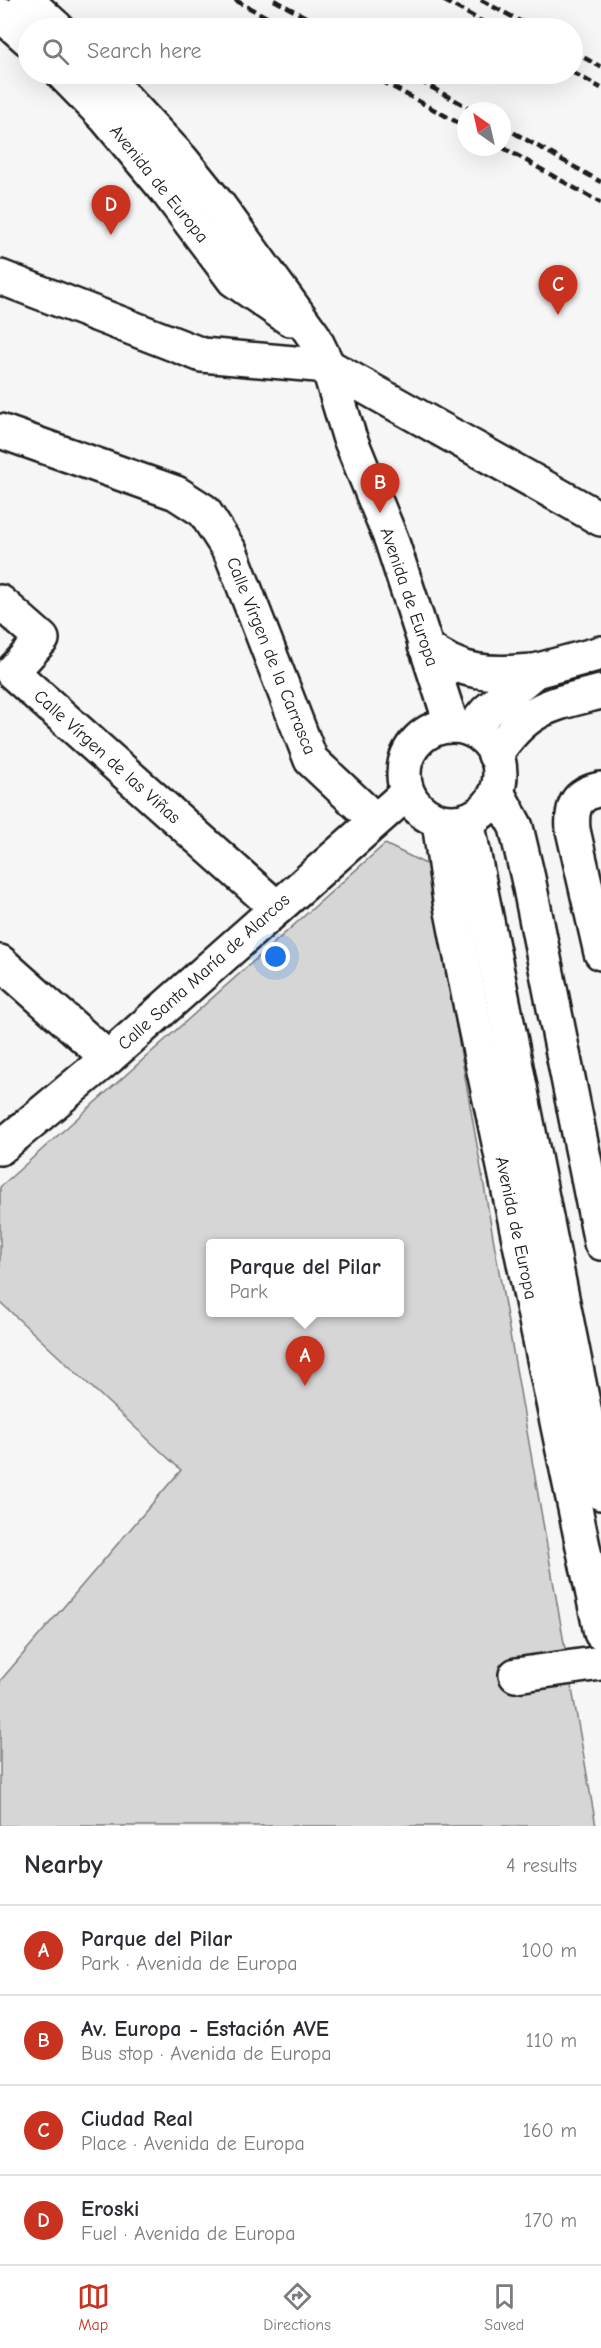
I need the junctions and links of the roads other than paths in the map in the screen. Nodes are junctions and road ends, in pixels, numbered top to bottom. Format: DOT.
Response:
graph roads {
  1 [pos="26,0"];
  2 [pos="0,14"];
  3 [pos="46,18"];
  4 [pos="18,30"];
  5 [pos="73,84"];
  6 [pos="111,84"];
  7 [pos="0,277"];
  8 [pos="313,335"];
  9 [pos="328,366"];
  10 [pos="0,431"];
  11 [pos="601,519"];
  12 [pos="0,602"];
  13 [pos="425,646"];
  14 [pos="601,653"];
  15 [pos="535,671"];
  16 [pos="601,692"];
  17 [pos="462,728"];
  18 [pos="495,754"];
  19 [pos="601,789"];
  20 [pos="497,792"];
  21 [pos="406,794"];
  22 [pos="375,820"];
  23 [pos="453,821"];
  24 [pos="277,908"];
  25 [pos="600,944"];
  26 [pos="0,962"];
  27 [pos="108,1058"];
  28 [pos="0,1148"];
  29 [pos="601,1243"];
  30 [pos="601,1493"];
  31 [pos="601,1633"];
  32 [pos="601,1663"];
  33 [pos="516,1675"];
  1 -- 3 [label="main road"];
  2 -- 4 [label="main road"];
  5 -- 8 [label="main road, Avenida de Europa"];
  6 -- 8 [label="main road, Avenida de Europa"];
  7 -- 9 [label="main road"];
  8 -- 9 [label="main road, Avenida de Europa"];
  9 -- 11 [label="main road"];
  9 -- 13 [label="main road, Avenida de Europa"];
  10 -- 22 [label="main road, Calle Vírgen de la Carrasca"];
  12 -- 24 [label="main road, Calle Vírgen de las Viñas"];
  13 -- 15 [label="main road"];
  13 -- 17 [label="main road, Avenida de Europa"];
  14 -- 15 [label="main road"];
  15 -- 17 [label="main road"];
  16 -- 18 [label="main road"];
  17 -- 18 [label="main road"];
  17 -- 21 [label="main road"];
  18 -- 20 [label="main road"];
  19 -- 25 [label="main road"];
  20 -- 23 [label="main road"];
  20 -- 29 [label="main road"];
  21 -- 22 [label="main road, Calle Santa María de Alarcos"];
  21 -- 23 [label="main road"];
  22 -- 24 [label="main road, Calle Santa María de Alarcos"];
  23 -- 30 [label="main road, Avenida de Europa"];
  23 -- 31 [label="main road, Avenida de Europa"];
  24 -- 27 [label="main road, Calle Santa María de Alarcos"];
  26 -- 27 [label="main road"];
  27 -- 28 [label="main road, Calle Santa María de Alarcos"];
  32 -- 33 [label="main road"];
}
